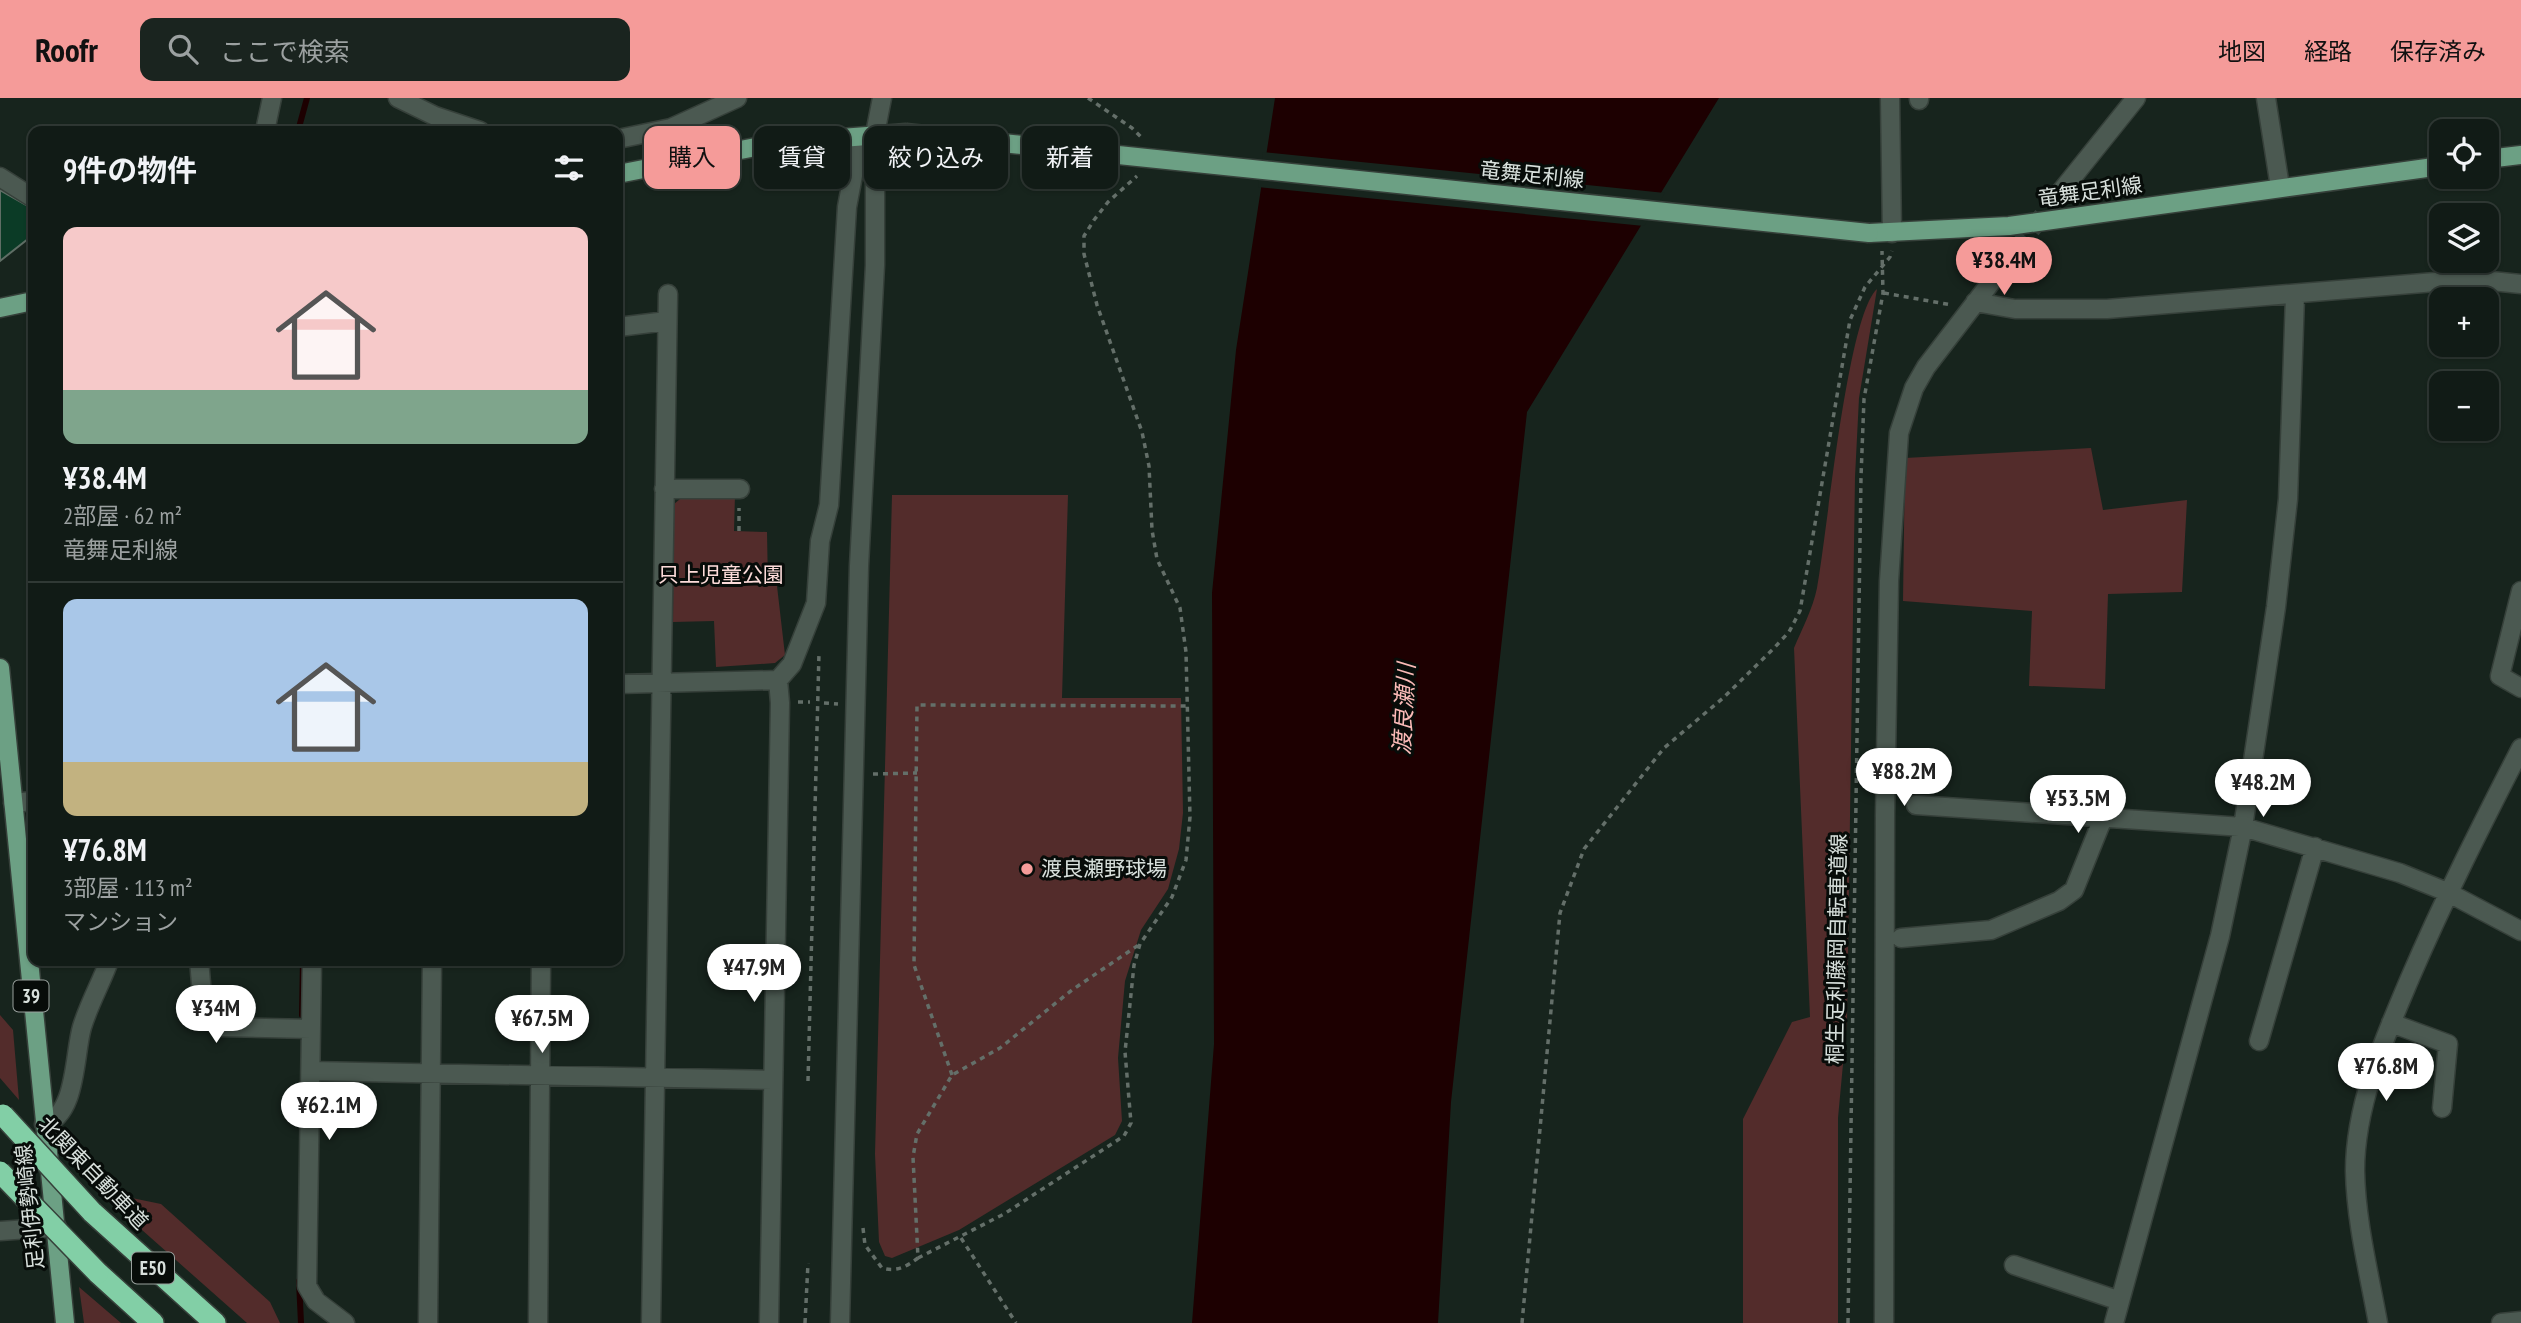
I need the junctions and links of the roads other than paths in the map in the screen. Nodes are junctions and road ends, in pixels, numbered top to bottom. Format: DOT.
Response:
graph roads {
  1 [pos="272,98"];
  2 [pos="398,98"];
  3 [pos="737,98"];
  4 [pos="882,98"];
  5 [pos="1890,98"];
  6 [pos="2136,98"];
  7 [pos="2266,98"];
  8 [pos="266,126"];
  9 [pos="465,126"];
  10 [pos="877,126"];
  11 [pos="864,135"];
  12 [pos="623,138"];
  13 [pos="1008,143"];
  14 [pos="864,144"];
  15 [pos="2521,155"];
  16 [pos="2499,158"];
  17 [pos="2429,168"];
  18 [pos="623,173"];
  19 [pos="0,177"];
  20 [pos="2064,187"];
  21 [pos="2280,187"];
  22 [pos="875,189"];
  23 [pos="28,195"];
  24 [pos="1892,233"];
  25 [pos="2014,251"];
  26 [pos="2521,284"];
  27 [pos="668,294"];
  28 [pos="2295,296"];
  29 [pos="28,302"];
  30 [pos="1975,302"];
  31 [pos="0,308"];
  32 [pos="667,321"];
  33 [pos="623,326"];
  34 [pos="664,489"];
  35 [pos="740,489"];
  36 [pos="2521,591"];
  37 [pos="0,668"];
  38 [pos="778,681"];
  39 [pos="661,683"];
  40 [pos="623,684"];
  41 [pos="2521,688"];
  42 [pos="2521,748"];
  43 [pos="28,802"];
  44 [pos="13,803"];
  45 [pos="1916,805"];
  46 [pos="2104,818"];
  47 [pos="2243,827"];
  48 [pos="2315,847"];
  49 [pos="2447,892"];
  50 [pos="2521,931"];
  51 [pos="1901,938"];
  52 [pos="28,958"];
  53 [pos="29,966"];
  54 [pos="107,966"];
  55 [pos="200,966"];
  56 [pos="312,966"];
  57 [pos="432,966"];
  58 [pos="541,966"];
  59 [pos="2391,1023"];
  60 [pos="312,1029"];
  61 [pos="2259,1041"];
  62 [pos="311,1071"];
  63 [pos="431,1073"];
  64 [pos="540,1075"];
  65 [pos="654,1076"];
  66 [pos="772,1080"];
  67 [pos="2442,1108"];
  68 [pos="1,1113"];
  69 [pos="44,1124"];
  70 [pos="0,1172"];
  71 [pos="57,1227"];
  72 [pos="0,1231"];
  73 [pos="2014,1265"];
  74 [pos="2120,1301"];
  75 [pos="2521,1321"];
  76 [pos="65,1323"];
  77 [pos="153,1323"];
  78 [pos="215,1323"];
  79 [pos="345,1323"];
  80 [pos="428,1323"];
  81 [pos="538,1323"];
  82 [pos="651,1323"];
  83 [pos="769,1323"];
  84 [pos="840,1323"];
  85 [pos="1884,1323"];
  86 [pos="2114,1323"];
  87 [pos="2378,1323"];
  88 [pos="2501,1323"];
  1 -- 8 [label="street"];
  2 -- 9 [label="street"];
  3 -- 12 [label="street"];
  4 -- 10 [label="street"];
  5 -- 24 [label="street"];
  6 -- 20 [label="street"];
  7 -- 21 [label="street"];
  11 -- 18 [label="main road, 竜舞足利線"];
  13 -- 24 [label="main road, 竜舞足利線, bridge"];
  14 -- 38 [label="street"];
  15 -- 16 [label="main road"];
  17 -- 21 [label="main road, 竜舞足利線"];
  19 -- 23 [label="street"];
  21 -- 24 [label="main road, 竜舞足利線"];
  22 -- 84 [label="street"];
  25 -- 30 [label="street"];
  26 -- 28 [label="street"];
  27 -- 32 [label="street"];
  28 -- 30 [label="street"];
  28 -- 47 [label="street"];
  29 -- 31 [label="main road"];
  30 -- 85 [label="street"];
  32 -- 33 [label="street"];
  32 -- 34 [label="street"];
  34 -- 35 [label="street"];
  34 -- 39 [label="street"];
  36 -- 41 [label="street"];
  37 -- 44 [label="main road, 足利伊勢崎線 / 39"];
  38 -- 39 [label="street"];
  38 -- 66 [label="street"];
  39 -- 40 [label="street"];
  39 -- 65 [label="street"];
  42 -- 49 [label="street"];
  43 -- 44 [label="street"];
  44 -- 52 [label="main road, 足利伊勢崎線 / 39"];
  45 -- 46 [label="street"];
  46 -- 47 [label="street"];
  46 -- 51 [label="street"];
  47 -- 48 [label="street"];
  47 -- 74 [label="street"];
  48 -- 49 [label="street"];
  48 -- 61 [label="street"];
  49 -- 50 [label="street"];
  49 -- 59 [label="street"];
  53 -- 69 [label="main road, 足利伊勢崎線 / 39"];
  54 -- 69 [label="street"];
  55 -- 60 [label="street"];
  56 -- 60 [label="street"];
  57 -- 63 [label="street"];
  58 -- 64 [label="street"];
  59 -- 67 [label="street"];
  59 -- 87 [label="street"];
  60 -- 62 [label="street"];
  62 -- 63 [label="street"];
  62 -- 79 [label="street"];
  63 -- 64 [label="street"];
  63 -- 80 [label="street"];
  64 -- 65 [label="street"];
  64 -- 81 [label="street"];
  65 -- 66 [label="street"];
  65 -- 82 [label="street"];
  66 -- 83 [label="street"];
  68 -- 78 [label="highway, 北関東自動車道 / E50, bridge"];
  69 -- 71 [label="main road, 足利伊勢崎線 / 39"];
  70 -- 77 [label="highway, E50, bridge"];
  71 -- 72 [label="street"];
  71 -- 76 [label="main road, 足利伊勢崎線 / 39"];
  73 -- 74 [label="street"];
  74 -- 86 [label="street"];
  75 -- 88 [label="street"];
}
